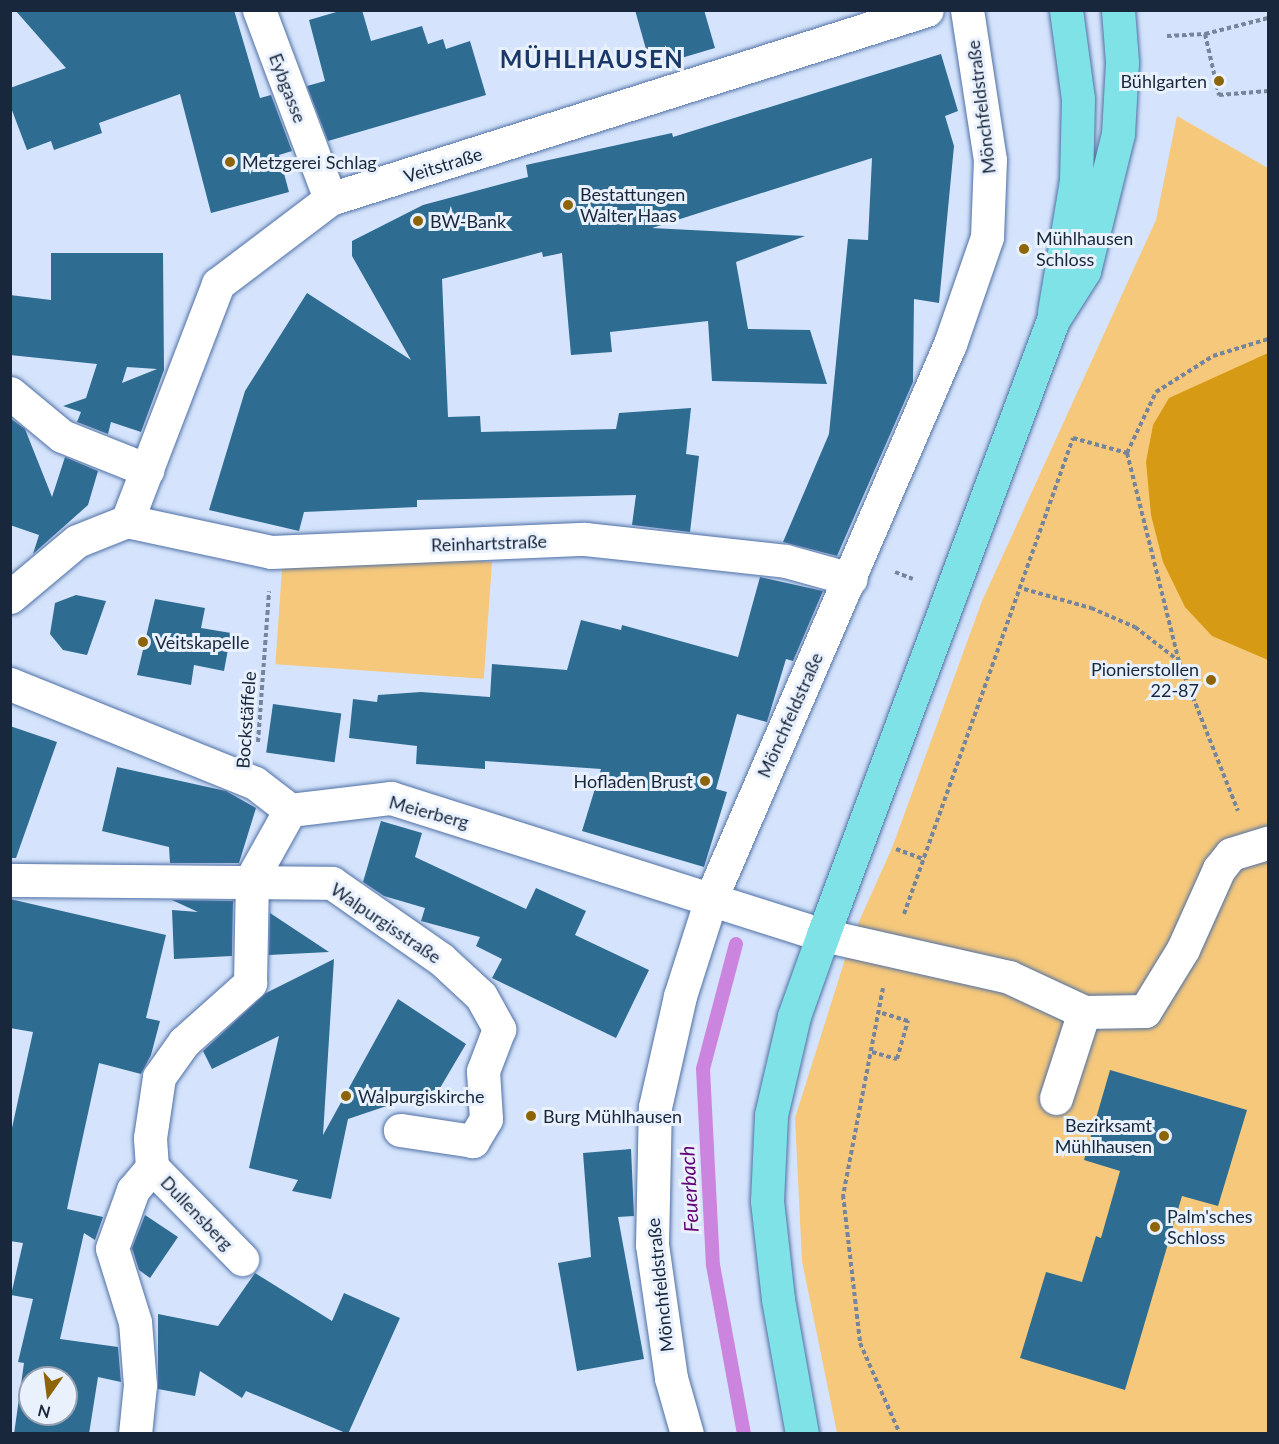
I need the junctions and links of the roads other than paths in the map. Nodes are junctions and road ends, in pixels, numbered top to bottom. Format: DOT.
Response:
graph roads {
  1 [pos="259,10"];
  2 [pos="927,10"];
  3 [pos="967,10"];
  4 [pos="1066,10"];
  5 [pos="1118,10"];
  6 [pos="330,199"];
  7 [pos="1053,320"];
  8 [pos="10,393"];
  9 [pos="147,470"];
  10 [pos="127,521"];
  11 [pos="855,569"];
  12 [pos="10,597"];
  13 [pos="10,684"];
  14 [pos="290,810"];
  15 [pos="1259,844"];
  16 [pos="252,878"];
  17 [pos="10,880"];
  18 [pos="712,896"];
  19 [pos="822,935"];
  20 [pos="1084,1012"];
  21 [pos="1056,1098"];
  22 [pos="400,1130"];
  23 [pos="152,1167"];
  24 [pos="242,1259"];
  25 [pos="135,1434"];
  26 [pos="687,1434"];
  27 [pos="802,1434"];
  1 -- 6 [label="street, Eybgasse"];
  2 -- 6 [label="street, Veitstraße"];
  3 -- 11 [label="street, Mönchfeldstraße"];
  4 -- 7 [label="main road"];
  5 -- 7 [label="main road"];
  6 -- 9 [label="street, Veitstraße"];
  7 -- 19 [label="main road"];
  8 -- 9 [label="street"];
  9 -- 10 [label="street, Veitstraße"];
  10 -- 11 [label="street, Reinhartstraße"];
  10 -- 12 [label="street"];
  11 -- 18 [label="street, Mönchfeldstraße"];
  13 -- 14 [label="street"];
  14 -- 16 [label="street"];
  14 -- 18 [label="street, Meierberg"];
  15 -- 20 [label="street"];
  16 -- 17 [label="street, Walpurgisstraße"];
  16 -- 22 [label="street, Walpurgisstraße"];
  16 -- 23 [label="street"];
  18 -- 19 [label="street, Meierberg"];
  18 -- 26 [label="street, Mönchfeldstraße"];
  19 -- 20 [label="street, Meierberg"];
  19 -- 27 [label="main road"];
  20 -- 21 [label="street"];
  23 -- 24 [label="street, Dullensberg"];
  23 -- 25 [label="street"];
}
